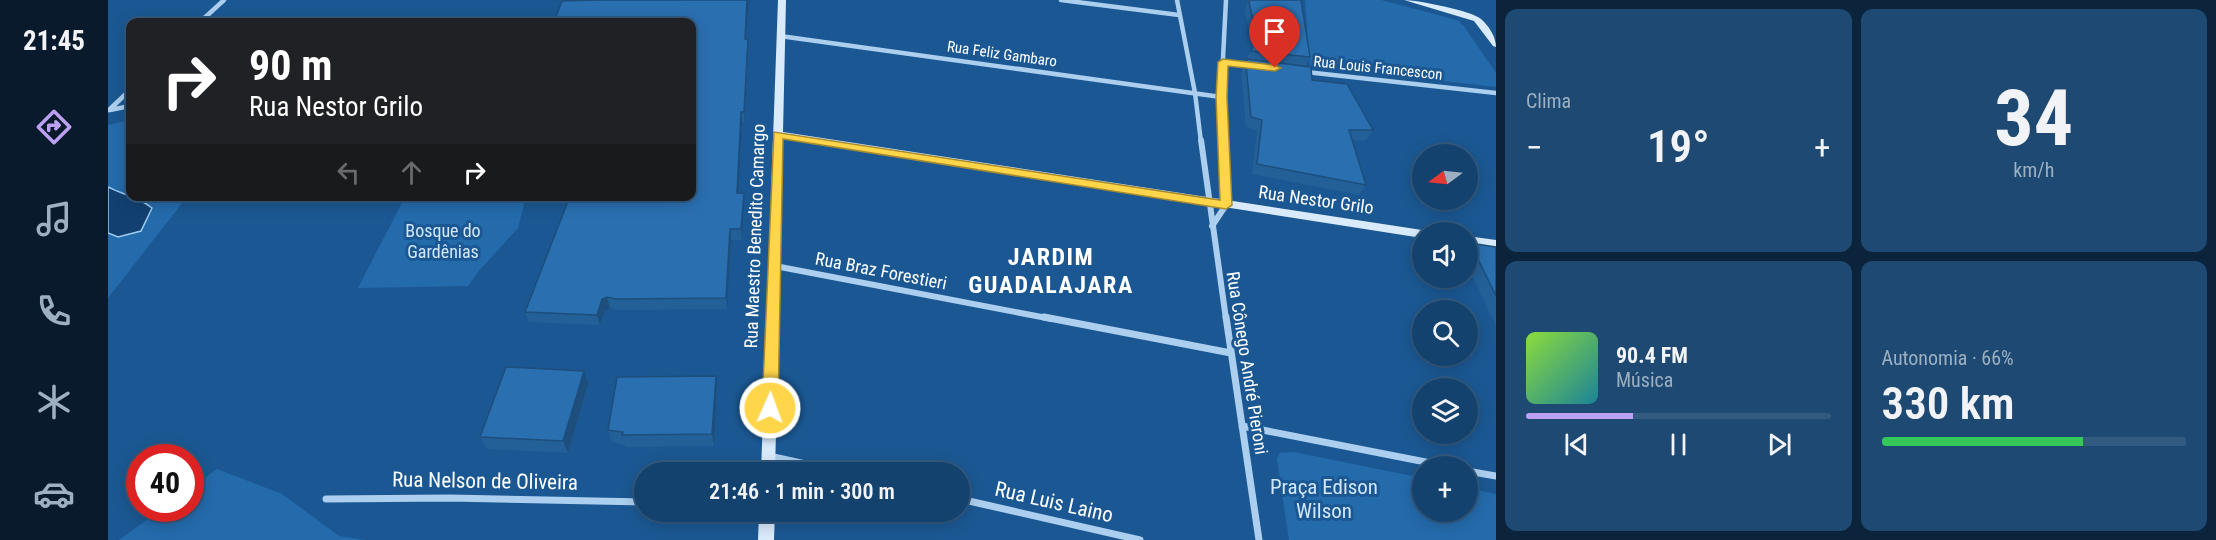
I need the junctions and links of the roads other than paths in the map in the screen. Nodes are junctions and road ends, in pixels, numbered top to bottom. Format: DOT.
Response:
graph roads {
  1 [pos="224,0"];
  2 [pos="782,0"];
  3 [pos="1061,0"];
  4 [pos="1177,0"];
  5 [pos="1226,0"];
  6 [pos="1408,0"];
  7 [pos="1179,15"];
  8 [pos="204,18"];
  9 [pos="780,36"];
  10 [pos="1496,44"];
  11 [pos="1223,62"];
  12 [pos="1258,66"];
  13 [pos="1304,72"];
  14 [pos="1195,93"];
  15 [pos="1496,93"];
  16 [pos="126,94"];
  17 [pos="1221,97"];
  18 [pos="126,107"];
  19 [pos="108,111"];
  20 [pos="778,134"];
  21 [pos="1209,203"];
  22 [pos="1226,205"];
  23 [pos="1212,226"];
  24 [pos="1412,233"];
  25 [pos="1478,242"];
  26 [pos="1496,244"];
  27 [pos="774,266"];
  28 [pos="1231,353"];
  29 [pos="1242,426"];
  30 [pos="768,456"];
  31 [pos="1412,459"];
  32 [pos="768,462"];
  33 [pos="796,462"];
  34 [pos="1478,473"];
  35 [pos="1496,476"];
  36 [pos="326,499"];
  37 [pos="970,501"];
  38 [pos="634,502"];
  39 [pos="767,522"];
  40 [pos="766,540"];
  41 [pos="1140,540"];
  42 [pos="1259,540"];
  1 -- 8 [label="street"];
  2 -- 9 [label="street, Rua Maestro Benedito Camargo"];
  3 -- 7 [label="street"];
  4 -- 7 [label="street, Rua Cônego André Pieroni"];
  5 -- 11 [label="street"];
  6 -- 10 [label="street"];
  7 -- 14 [label="street, Rua Cônego André Pieroni"];
  9 -- 14 [label="street, Rua Feliz Gambaro"];
  9 -- 20 [label="street, Rua Maestro Benedito Camargo"];
  11 -- 12 [label="street"];
  11 -- 17 [label="street"];
  13 -- 15 [label="street, Rua Louis Francescon"];
  14 -- 17 [label="street, Rua Feliz Gambaro"];
  14 -- 21 [label="street, Rua Cônego André Pieroni"];
  16 -- 19 [label="street"];
  17 -- 22 [label="street"];
  18 -- 19 [label="street"];
  20 -- 21 [label="street, Rua Nestor Grilo"];
  20 -- 27 [label="street, Rua Maestro Benedito Camargo"];
  21 -- 22 [label="street, Rua Nestor Grilo"];
  21 -- 23 [label="street, Rua Cônego André Pieroni"];
  22 -- 23 [label="street"];
  22 -- 24 [label="street, Rua Nestor Grilo"];
  23 -- 28 [label="street, Rua Cônego André Pieroni"];
  25 -- 26 [label="street"];
  27 -- 28 [label="street, Rua Braz Forestieri"];
  27 -- 30 [label="street, Rua Maestro Benedito Camargo"];
  28 -- 29 [label="street, Rua Cônego André Pieroni"];
  29 -- 31 [label="street"];
  29 -- 42 [label="street, Rua Cônego André Pieroni"];
  30 -- 32 [label="street, Rua Maestro Benedito Camargo"];
  30 -- 33 [label="street"];
  34 -- 35 [label="street"];
  36 -- 38 [label="street, Rua Nelson de Oliveira"];
  37 -- 41 [label="street, Rua Luis Laino"];
  39 -- 40 [label="street"];
}
